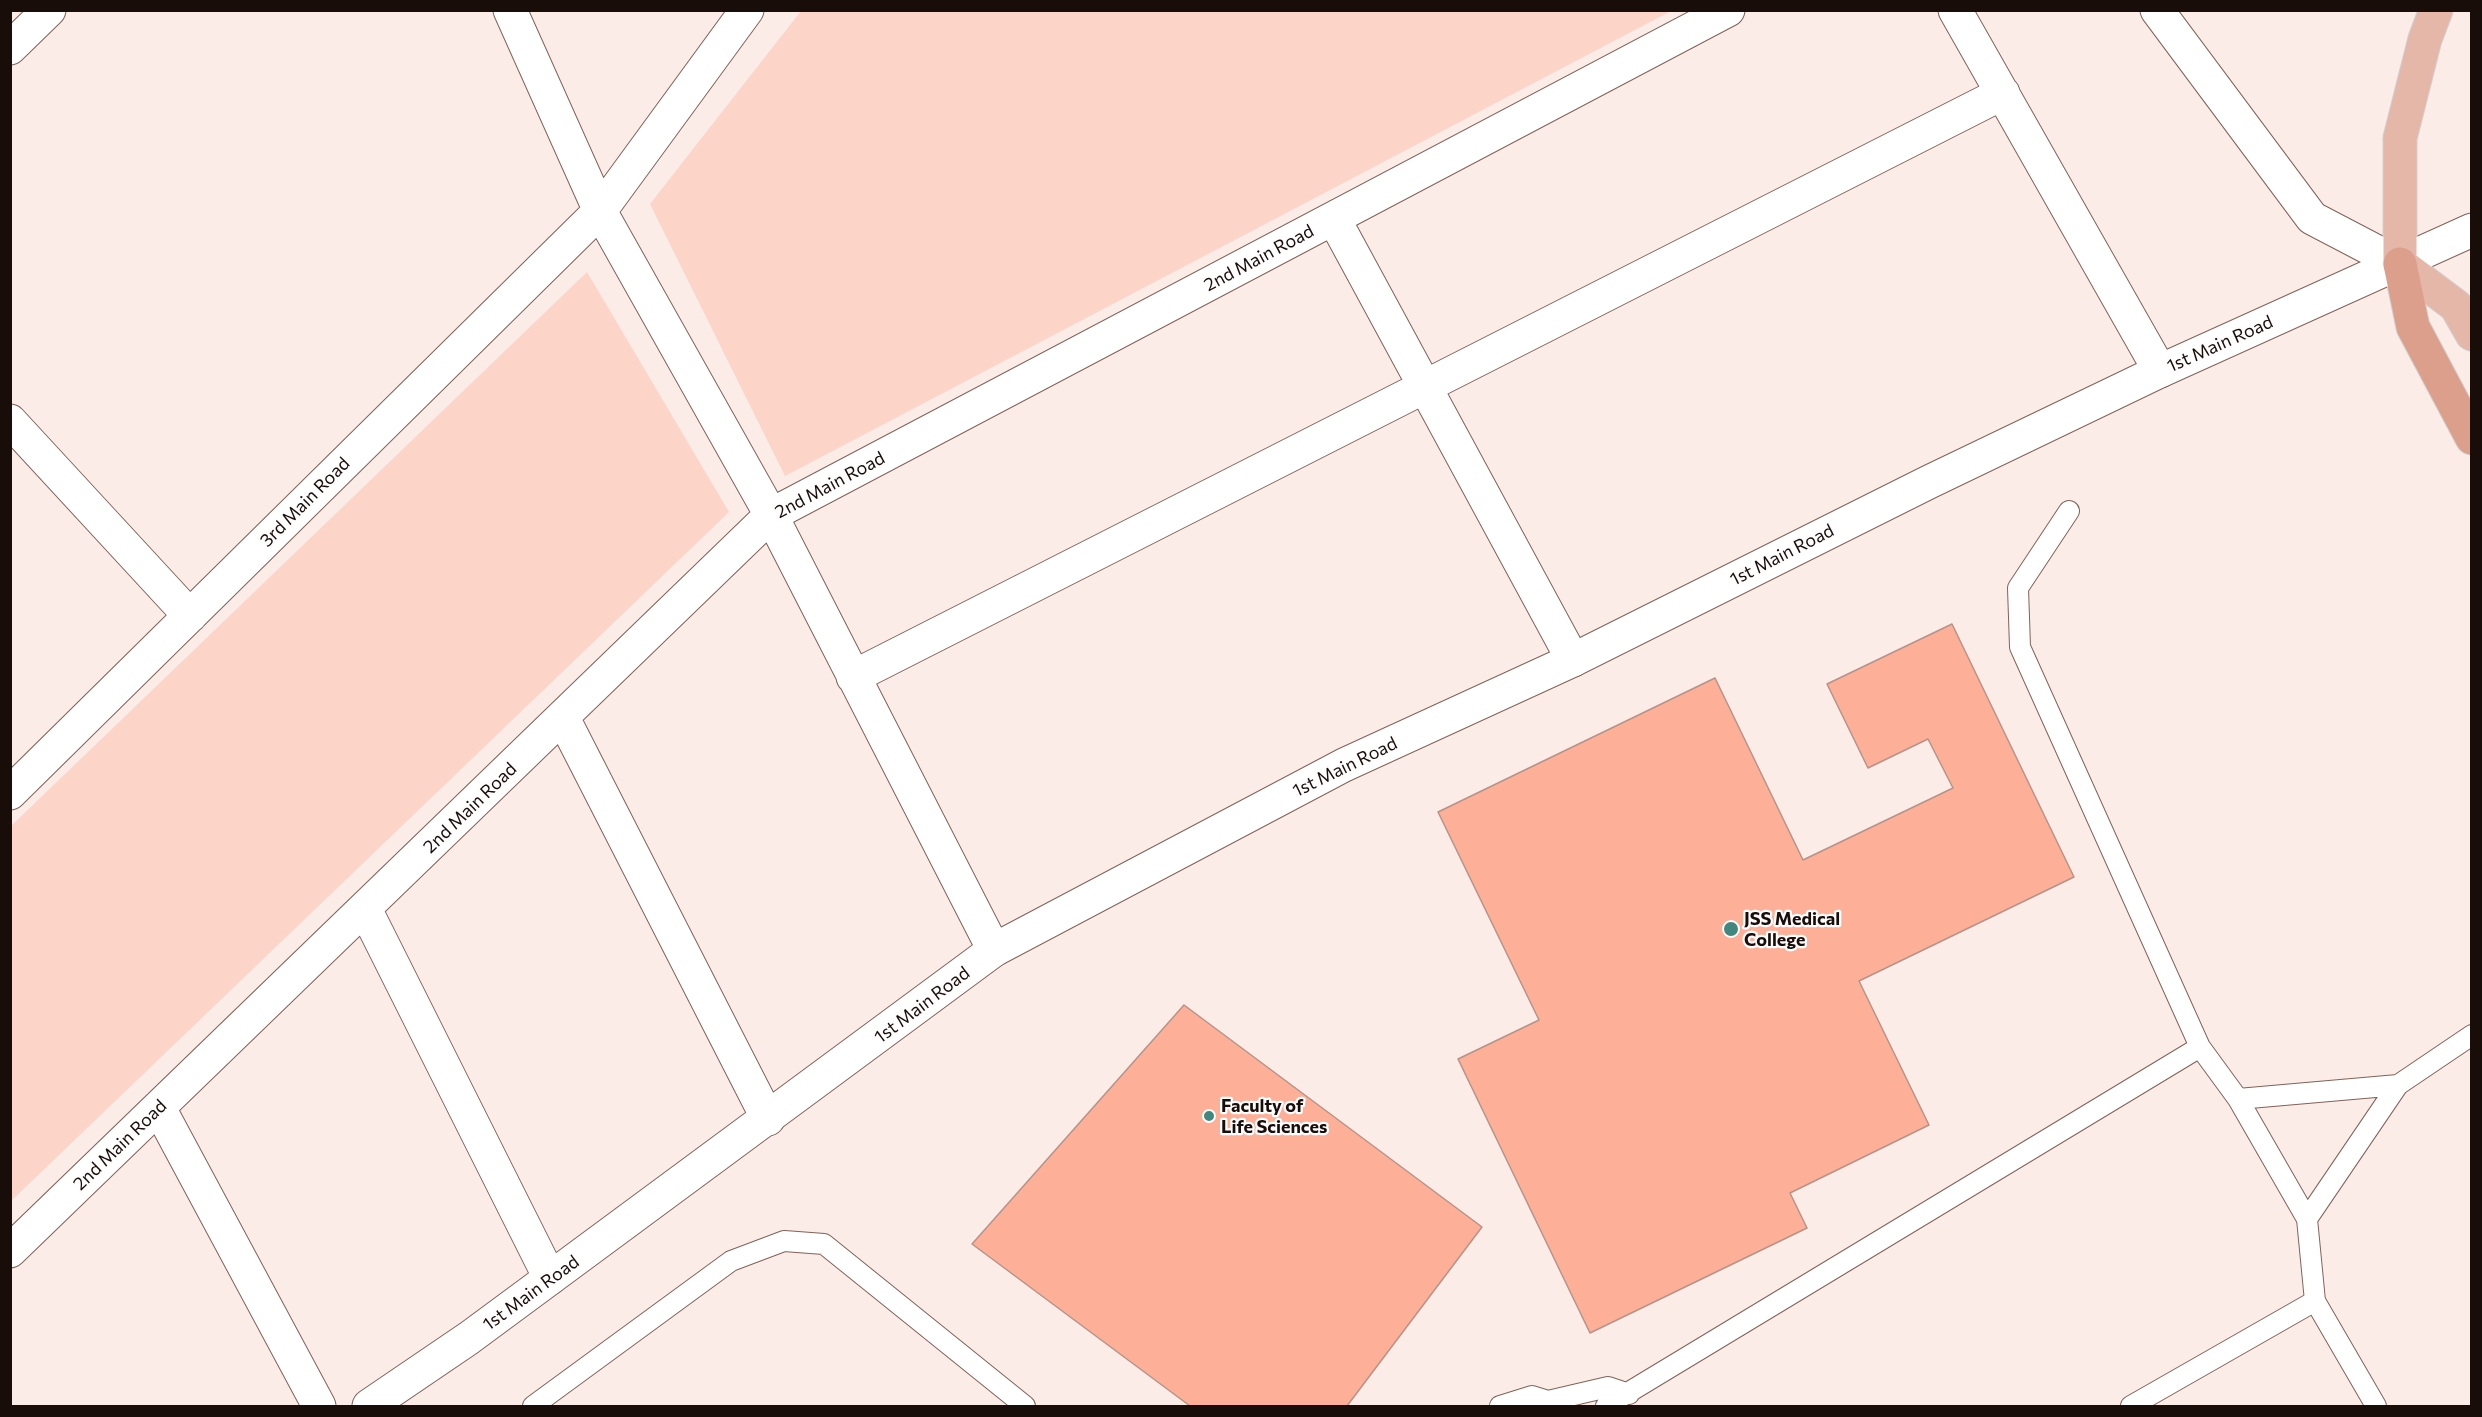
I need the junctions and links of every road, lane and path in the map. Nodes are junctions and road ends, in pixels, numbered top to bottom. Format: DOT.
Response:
graph roads {
  1 [pos="49,10"];
  2 [pos="510,10"];
  3 [pos="747,10"];
  4 [pos="1728,10"];
  5 [pos="1955,10"];
  6 [pos="2157,10"];
  7 [pos="2436,10"];
  8 [pos="10,48"];
  9 [pos="2003,93"];
  10 [pos="600,211"];
  11 [pos="1334,219"];
  12 [pos="2472,231"];
  13 [pos="2400,264"];
  14 [pos="2472,334"];
  15 [pos="2160,371"];
  16 [pos="1425,387"];
  17 [pos="10,421"];
  18 [pos="2472,438"];
  19 [pos="2068,511"];
  20 [pos="771,515"];
  21 [pos="190,616"];
  22 [pos="1573,660"];
  23 [pos="852,677"];
  24 [pos="563,718"];
  25 [pos="10,794"];
  26 [pos="365,909"];
  27 [pos="994,950"];
  28 [pos="2472,1035"];
  29 [pos="2200,1047"];
  30 [pos="2398,1085"];
  31 [pos="2238,1099"];
  32 [pos="159,1108"];
  33 [pos="768,1119"];
  34 [pos="2307,1219"];
  35 [pos="10,1251"];
  36 [pos="550,1278"];
  37 [pos="2315,1301"];
  38 [pos="1629,1394"];
  39 [pos="319,1407"];
  40 [pos="369,1407"];
  41 [pos="533,1407"];
  42 [pos="1025,1407"];
  43 [pos="1500,1407"];
  44 [pos="1606,1407"];
  45 [pos="2131,1407"];
  46 [pos="2376,1407"];
  1 -- 8 [label="street"];
  2 -- 10 [label="street"];
  3 -- 10 [label="street, 3rd Main Road"];
  4 -- 11 [label="street, 2nd Main Road"];
  5 -- 9 [label="street"];
  6 -- 13 [label="street"];
  7 -- 13 [label="main road"];
  9 -- 15 [label="street"];
  9 -- 16 [label="street"];
  10 -- 20 [label="street"];
  10 -- 21 [label="street, 3rd Main Road"];
  11 -- 16 [label="street"];
  11 -- 20 [label="street, 2nd Main Road"];
  12 -- 13 [label="street, 1st Main Road"];
  13 -- 14 [label="main road"];
  13 -- 15 [label="street, 1st Main Road"];
  13 -- 18 [label="highway"];
  15 -- 22 [label="street, 1st Main Road"];
  16 -- 22 [label="street"];
  16 -- 23 [label="street"];
  17 -- 21 [label="street"];
  19 -- 29 [label="lane"];
  20 -- 23 [label="street"];
  20 -- 24 [label="street, 2nd Main Road"];
  21 -- 25 [label="street, 3rd Main Road"];
  22 -- 27 [label="street, 1st Main Road"];
  23 -- 27 [label="street"];
  24 -- 26 [label="street, 2nd Main Road"];
  24 -- 33 [label="street"];
  26 -- 32 [label="street, 2nd Main Road"];
  26 -- 36 [label="street"];
  27 -- 33 [label="street, 1st Main Road"];
  28 -- 30 [label="lane"];
  29 -- 31 [label="lane"];
  29 -- 38 [label="lane"];
  30 -- 31 [label="lane"];
  30 -- 34 [label="lane"];
  31 -- 34 [label="lane"];
  32 -- 35 [label="street, 2nd Main Road"];
  32 -- 39 [label="street"];
  33 -- 36 [label="street, 1st Main Road"];
  34 -- 37 [label="lane"];
  36 -- 40 [label="street, 1st Main Road"];
  37 -- 45 [label="lane"];
  37 -- 46 [label="lane"];
  38 -- 43 [label="lane"];
  38 -- 44 [label="lane"];
  41 -- 42 [label="lane"];
}
